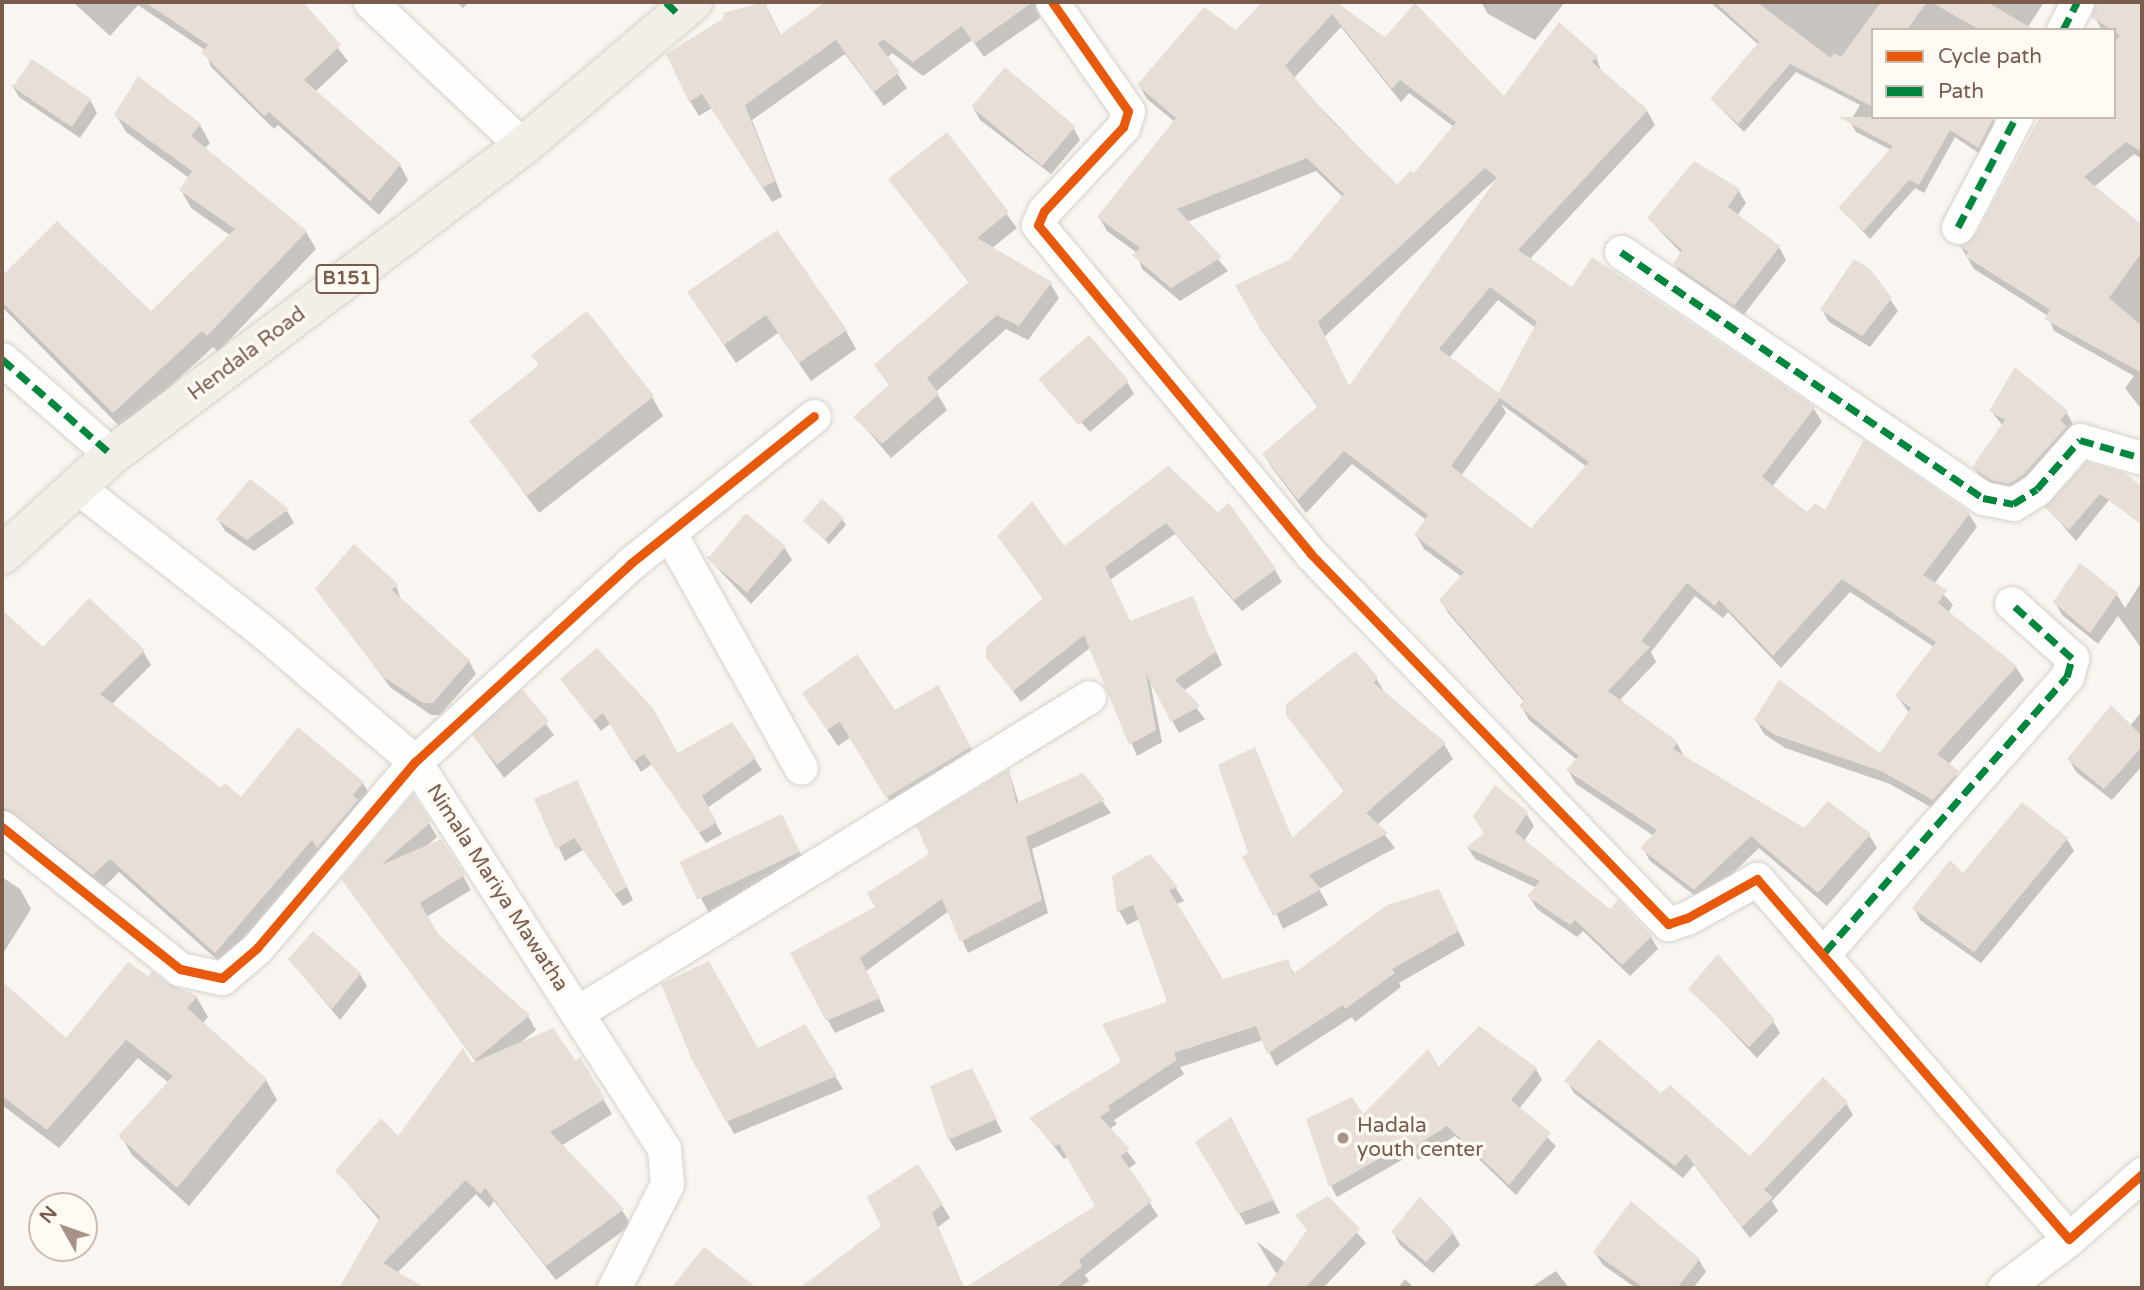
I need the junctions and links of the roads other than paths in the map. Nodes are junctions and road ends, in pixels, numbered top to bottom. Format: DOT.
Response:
graph roads {
  1 [pos="370,2"];
  2 [pos="1052,2"];
  3 [pos="2077,2"];
  4 [pos="679,6"];
  5 [pos="2064,28"];
  6 [pos="2015,119"];
  7 [pos="523,146"];
  8 [pos="1958,227"];
  9 [pos="1621,252"];
  10 [pos="2,359"];
  11 [pos="814,416"];
  12 [pos="112,456"];
  13 [pos="2142,458"];
  14 [pos="76,485"];
  15 [pos="670,532"];
  16 [pos="2,555"];
  17 [pos="2011,603"];
  18 [pos="1088,697"];
  19 [pos="415,762"];
  20 [pos="801,768"];
  21 [pos="2,827"];
  22 [pos="1825,953"];
  23 [pos="578,1012"];
  24 [pos="2142,1174"];
  25 [pos="2068,1239"];
  26 [pos="614,1288"];
  27 [pos="2004,1288"];
  1 -- 7 [label="street"];
  2 -- 22 [label="street"];
  3 -- 5 [label="street"];
  4 -- 7 [label="main road, Hendala Road / B151"];
  6 -- 8 [label="street"];
  7 -- 12 [label="main road, Hendala Road / B151"];
  9 -- 13 [label="street"];
  10 -- 12 [label="street"];
  11 -- 15 [label="street"];
  12 -- 14 [label="main road, Hendala Road / B151"];
  14 -- 16 [label="main road, Hendala Road / B151"];
  14 -- 19 [label="street, Nimala Mariya Mawatha"];
  15 -- 19 [label="street"];
  15 -- 20 [label="street"];
  17 -- 22 [label="street"];
  18 -- 23 [label="street"];
  19 -- 21 [label="street"];
  19 -- 23 [label="street, Nimala Mariya Mawatha"];
  22 -- 25 [label="street"];
  23 -- 26 [label="street, Nimala Mariya Mawatha"];
  24 -- 25 [label="street"];
  25 -- 27 [label="street"];
}
